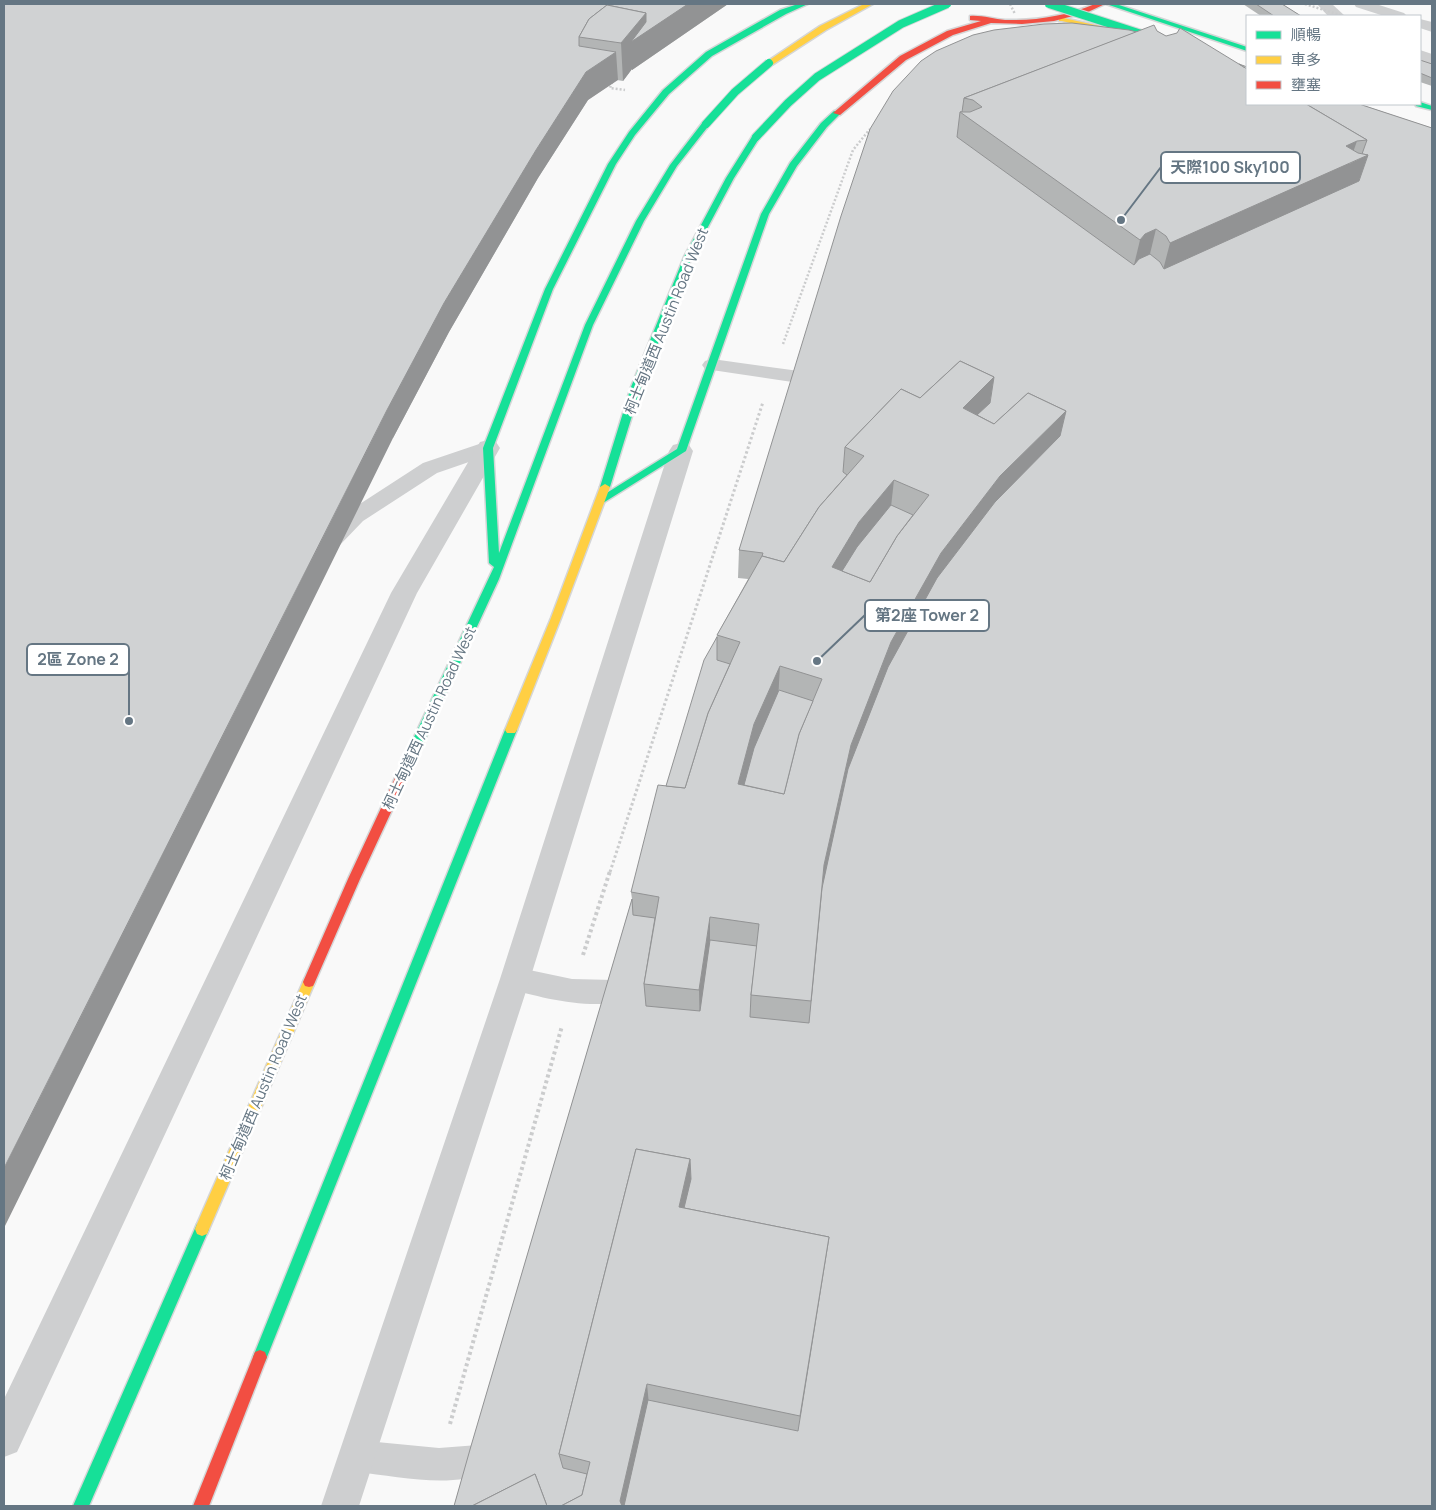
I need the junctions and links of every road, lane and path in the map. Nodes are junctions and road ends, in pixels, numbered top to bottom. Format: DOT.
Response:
graph roads {
  1 [pos="804,4"];
  2 [pos="869,4"];
  3 [pos="934,4"];
  4 [pos="1010,4"];
  5 [pos="1049,4"];
  6 [pos="1101,4"];
  7 [pos="1110,4"];
  8 [pos="1150,4"];
  9 [pos="1305,4"];
  10 [pos="1324,4"];
  11 [pos="1362,4"];
  12 [pos="953,10"];
  13 [pos="1336,15"];
  14 [pos="1340,15"];
  15 [pos="1396,15"];
  16 [pos="1062,19"];
  17 [pos="1018,20"];
  18 [pos="989,21"];
  19 [pos="1246,47"];
  20 [pos="1246,47"];
  21 [pos="875,122"];
  22 [pos="712,365"];
  23 [pos="773,374"];
  24 [pos="799,377"];
  25 [pos="488,448"];
  26 [pos="682,452"];
  27 [pos="600,501"];
  28 [pos="314,558"];
  29 [pos="494,580"];
  30 [pos="515,979"];
  31 [pos="572,991"];
  32 [pos="614,992"];
  33 [pos="4,1439"];
  34 [pos="356,1456"];
  35 [pos="478,1461"];
  36 [pos="439,1464"];
  37 [pos="81,1506"];
  38 [pos="201,1506"];
  39 [pos="340,1506"];
  1 -- 25 [label="main road"];
  2 -- 29 [label="main road, 柯士甸道西 Austin Road West, bridge"];
  3 -- 12 [label="main road"];
  4 -- 17 [label="path, bridge"];
  5 -- 16 [label="main road, bridge"];
  6 -- 16 [label="main road"];
  7 -- 19 [label="main road"];
  8 -- 20 [label="main road"];
  9 -- 14 [label="path, bridge"];
  10 -- 13 [label="lane"];
  11 -- 15 [label="lane"];
  12 -- 18 [label="main road"];
  12 -- 27 [label="main road, 柯士甸道西 Austin Road West, bridge"];
  16 -- 18 [label="main road"];
  18 -- 22 [label="main road"];
  21 -- 23 [label="path"];
  22 -- 23 [label="lane"];
  22 -- 26 [label="main road"];
  23 -- 24 [label="lane"];
  23 -- 31 [label="path"];
  25 -- 28 [label="lane"];
  25 -- 29 [label="main road"];
  25 -- 33 [label="street"];
  26 -- 27 [label="main road"];
  26 -- 30 [label="street"];
  27 -- 38 [label="main road, 柯士甸道西 Austin Road West"];
  29 -- 37 [label="main road, 柯士甸道西 Austin Road West"];
  30 -- 31 [label="lane"];
  30 -- 34 [label="street"];
  31 -- 32 [label="lane"];
  31 -- 36 [label="path"];
  34 -- 36 [label="lane"];
  34 -- 39 [label="street"];
  35 -- 36 [label="lane"];
}
